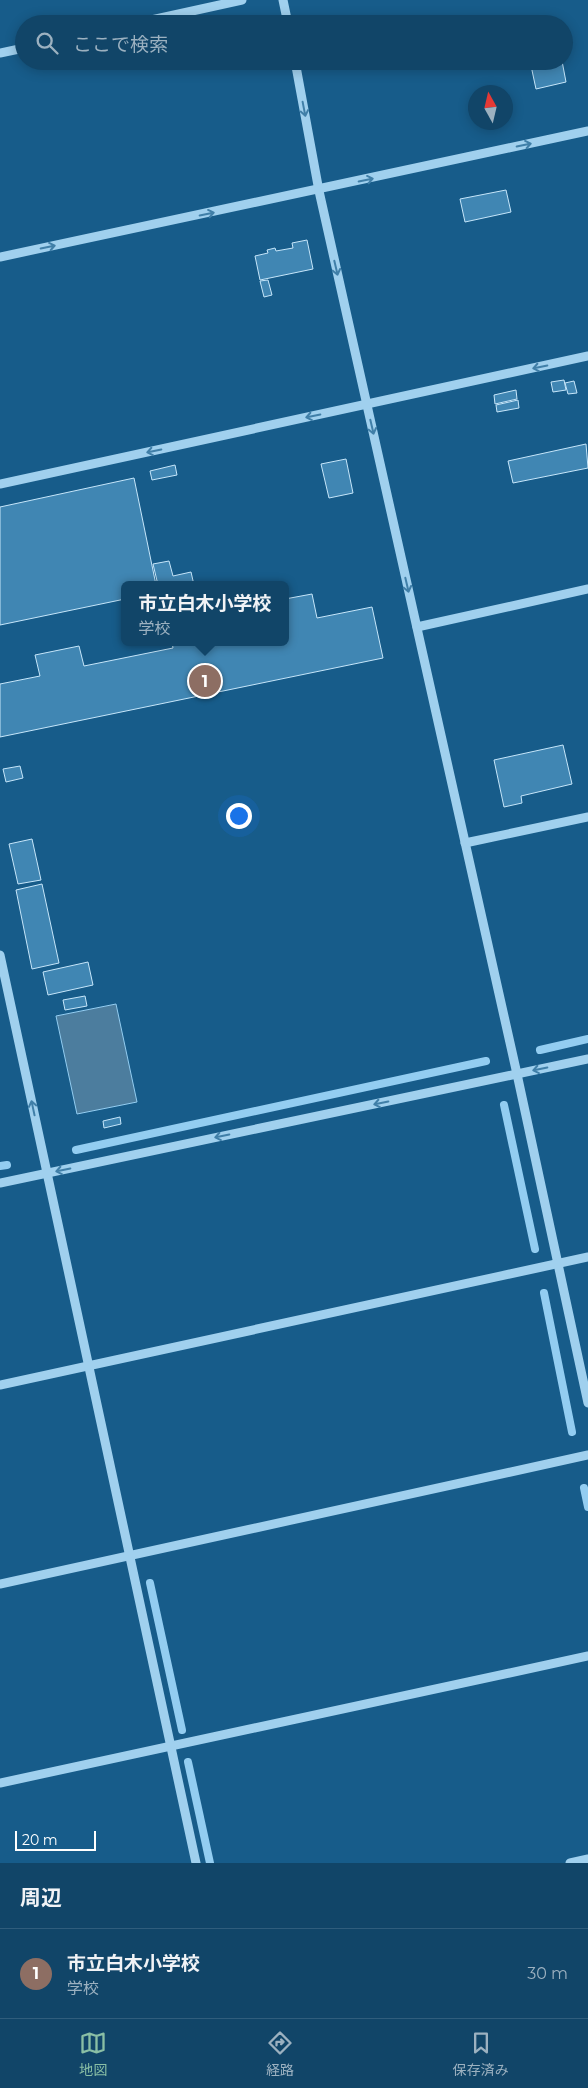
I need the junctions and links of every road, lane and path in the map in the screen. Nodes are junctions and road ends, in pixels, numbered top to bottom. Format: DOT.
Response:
graph roads {
  1 [pos="242,0"];
  2 [pos="283,0"];
  3 [pos="174,15"];
  4 [pos="286,15"];
  5 [pos="15,50"];
  6 [pos="0,53"];
  7 [pos="297,70"];
  8 [pos="588,131"];
  9 [pos="319,191"];
  10 [pos="0,257"];
  11 [pos="588,356"];
  12 [pos="367,404"];
  13 [pos="0,484"];
  14 [pos="588,590"];
  15 [pos="417,627"];
  16 [pos="588,817"];
  17 [pos="465,843"];
  18 [pos="0,955"];
  19 [pos="588,1058"];
  20 [pos="517,1074"];
  21 [pos="47,1173"];
  22 [pos="0,1183"];
  23 [pos="588,1257"];
  24 [pos="558,1264"];
  25 [pos="88,1366"];
  26 [pos="0,1385"];
  27 [pos="588,1403"];
  28 [pos="588,1455"];
  29 [pos="129,1556"];
  30 [pos="0,1584"];
  31 [pos="588,1656"];
  32 [pos="170,1745"];
  33 [pos="0,1783"];
  34 [pos="588,1859"];
  35 [pos="196,1863"];
  36 [pos="570,1863"];
  1 -- 3 [label="street"];
  2 -- 4 [label="street"];
  5 -- 6 [label="street"];
  7 -- 9 [label="street, one-way"];
  9 -- 8 [label="street, one-way"];
  10 -- 9 [label="street, one-way"];
  9 -- 12 [label="street, one-way"];
  11 -- 12 [label="street, one-way"];
  12 -- 13 [label="street, one-way"];
  12 -- 15 [label="street, one-way"];
  14 -- 15 [label="street"];
  15 -- 17 [label="street"];
  16 -- 17 [label="street"];
  17 -- 20 [label="street"];
  21 -- 18 [label="street, one-way"];
  19 -- 20 [label="street, one-way"];
  20 -- 21 [label="street, one-way"];
  20 -- 24 [label="street"];
  21 -- 22 [label="street"];
  21 -- 25 [label="street"];
  23 -- 24 [label="street"];
  24 -- 25 [label="street"];
  24 -- 27 [label="street"];
  25 -- 26 [label="street"];
  25 -- 29 [label="street"];
  28 -- 29 [label="street"];
  29 -- 30 [label="street"];
  29 -- 32 [label="street"];
  31 -- 32 [label="street"];
  32 -- 33 [label="street"];
  32 -- 35 [label="street"];
  34 -- 36 [label="street"];
}
